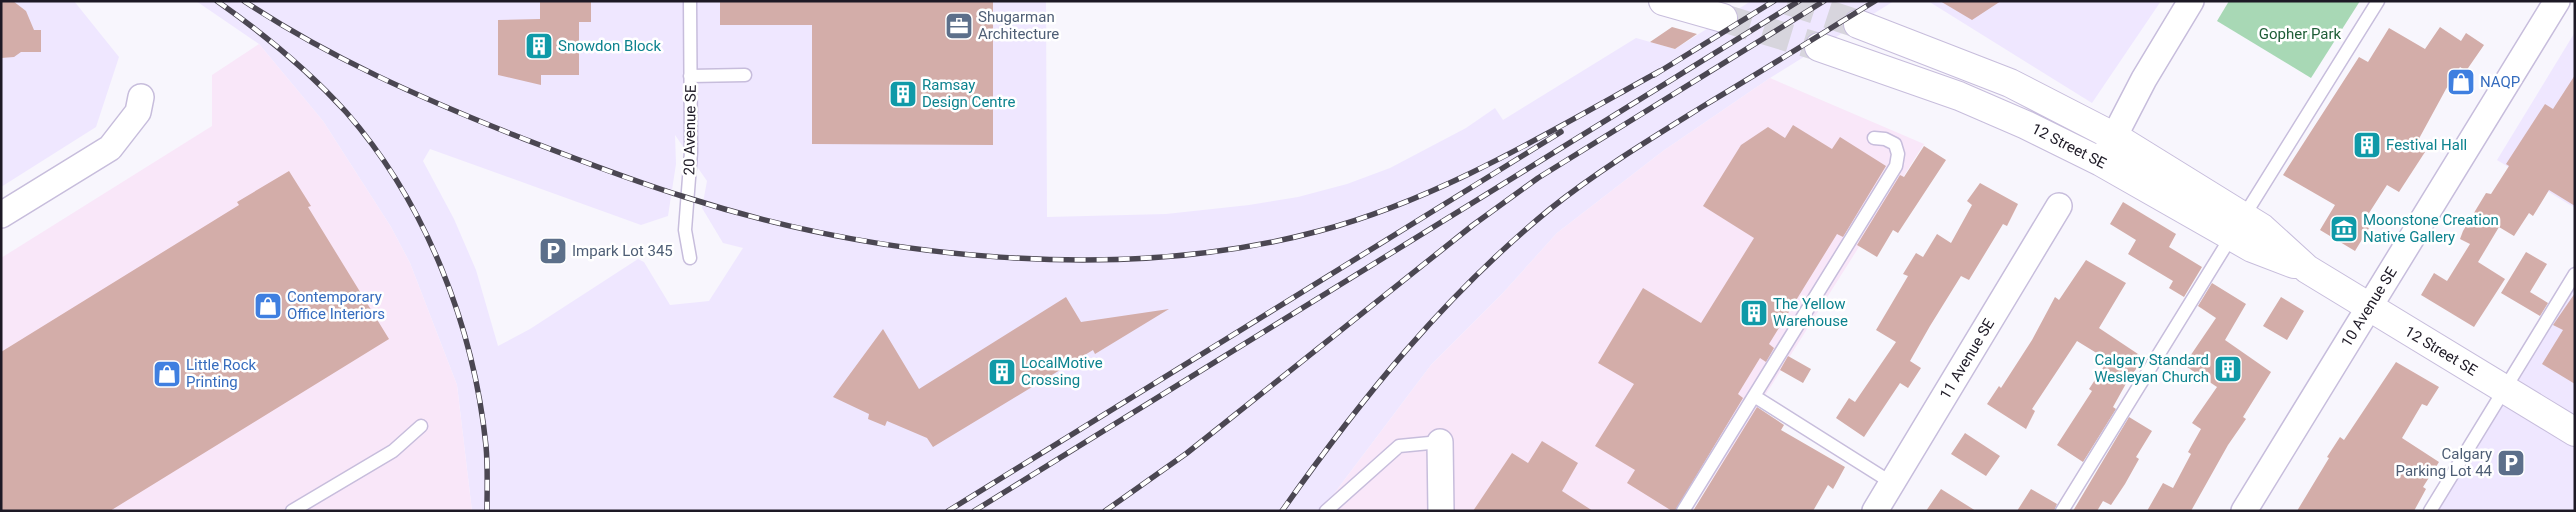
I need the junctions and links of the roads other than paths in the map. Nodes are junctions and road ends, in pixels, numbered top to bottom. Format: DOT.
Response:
graph roads {
  1 [pos="690,1"];
  2 [pos="1663,1"];
  3 [pos="2191,1"];
  4 [pos="2378,1"];
  5 [pos="2557,1"];
  6 [pos="1723,18"];
  7 [pos="1858,24"];
  8 [pos="1819,47"];
  9 [pos="745,75"];
  10 [pos="690,76"];
  11 [pos="141,97"];
  12 [pos="2115,137"];
  13 [pos="1874,138"];
  14 [pos="2101,162"];
  15 [pos="2058,206"];
  16 [pos="1,215"];
  17 [pos="2238,227"];
  18 [pos="690,258"];
  19 [pos="2575,274"];
  20 [pos="2369,308"];
  21 [pos="2505,390"];
  22 [pos="1754,396"];
  23 [pos="421,426"];
  24 [pos="2575,432"];
  25 [pos="1440,442"];
  26 [pos="1892,484"];
  27 [pos="292,511"];
  28 [pos="1326,511"];
  29 [pos="1441,511"];
  30 [pos="1683,511"];
  31 [pos="1875,511"];
  32 [pos="2062,511"];
  33 [pos="2244,511"];
  34 [pos="2430,511"];
  1 -- 10 [label="lane, 20 Avenue SE"];
  2 -- 6 [label="street"];
  3 -- 12 [label="street"];
  4 -- 17 [label="lane"];
  5 -- 20 [label="street, 10 Avenue SE"];
  7 -- 12 [label="street, 12 Street SE"];
  8 -- 14 [label="street, 12 Street SE"];
  9 -- 10 [label="lane"];
  10 -- 18 [label="lane, 20 Avenue SE"];
  11 -- 16 [label="street"];
  12 -- 14 [label="street"];
  12 -- 17 [label="street, 12 Street SE"];
  13 -- 22 [label="lane"];
  14 -- 17 [label="street, 12 Street SE"];
  15 -- 26 [label="street, 11 Avenue SE"];
  17 -- 20 [label="street, 12 Street SE"];
  17 -- 32 [label="lane"];
  19 -- 21 [label="lane"];
  20 -- 21 [label="street, 12 Street SE"];
  20 -- 33 [label="street, 10 Avenue SE"];
  21 -- 24 [label="street, 12 Street SE"];
  21 -- 34 [label="lane"];
  22 -- 26 [label="lane"];
  22 -- 30 [label="lane"];
  23 -- 27 [label="lane"];
  25 -- 28 [label="lane"];
  25 -- 29 [label="street"];
  26 -- 31 [label="street, 11 Avenue SE"];
}
